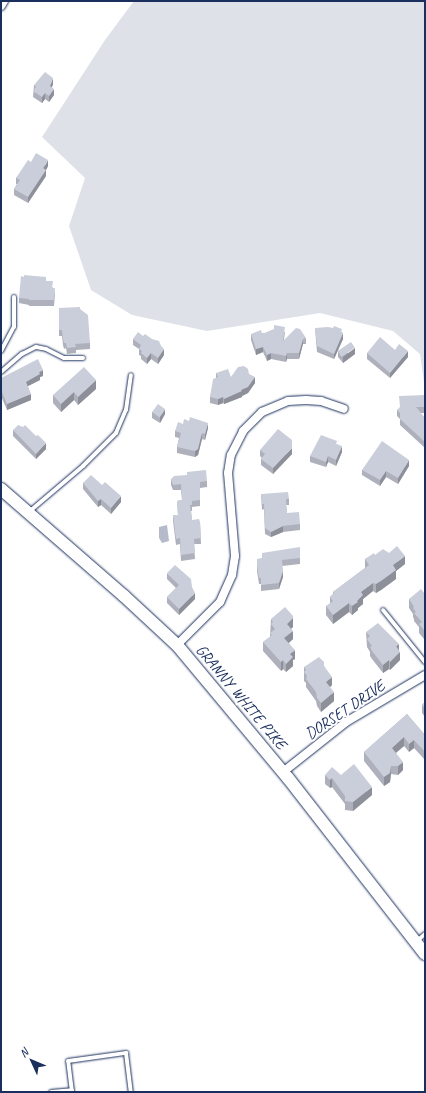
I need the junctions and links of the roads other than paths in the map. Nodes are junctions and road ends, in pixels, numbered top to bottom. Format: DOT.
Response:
graph roads {
  1 [pos="4,1"];
  2 [pos="1,6"];
  3 [pos="14,297"];
  4 [pos="1,351"];
  5 [pos="83,358"];
  6 [pos="1,372"];
  7 [pos="131,375"];
  8 [pos="344,409"];
  9 [pos="1,489"];
  10 [pos="28,513"];
  11 [pos="383,610"];
  12 [pos="177,645"];
  13 [pos="425,662"];
  14 [pos="425,675"];
  15 [pos="283,772"];
  16 [pos="420,938"];
  17 [pos="425,954"];
  18 [pos="72,1091"];
  19 [pos="51,1092"];
  20 [pos="131,1092"];
  1 -- 2 [label="street"];
  3 -- 4 [label="lane"];
  5 -- 6 [label="lane"];
  7 -- 10 [label="lane"];
  8 -- 12 [label="street"];
  9 -- 10 [label="main road, GRANNY WHITE PIKE"];
  10 -- 12 [label="main road, GRANNY WHITE PIKE"];
  11 -- 13 [label="lane"];
  12 -- 15 [label="main road, GRANNY WHITE PIKE"];
  14 -- 15 [label="street, DORSET DRIVE"];
  15 -- 16 [label="main road, GRANNY WHITE PIKE"];
  16 -- 17 [label="main road, GRANNY WHITE PIKE"];
  18 -- 19 [label="lane"];
  18 -- 20 [label="lane"];
}
